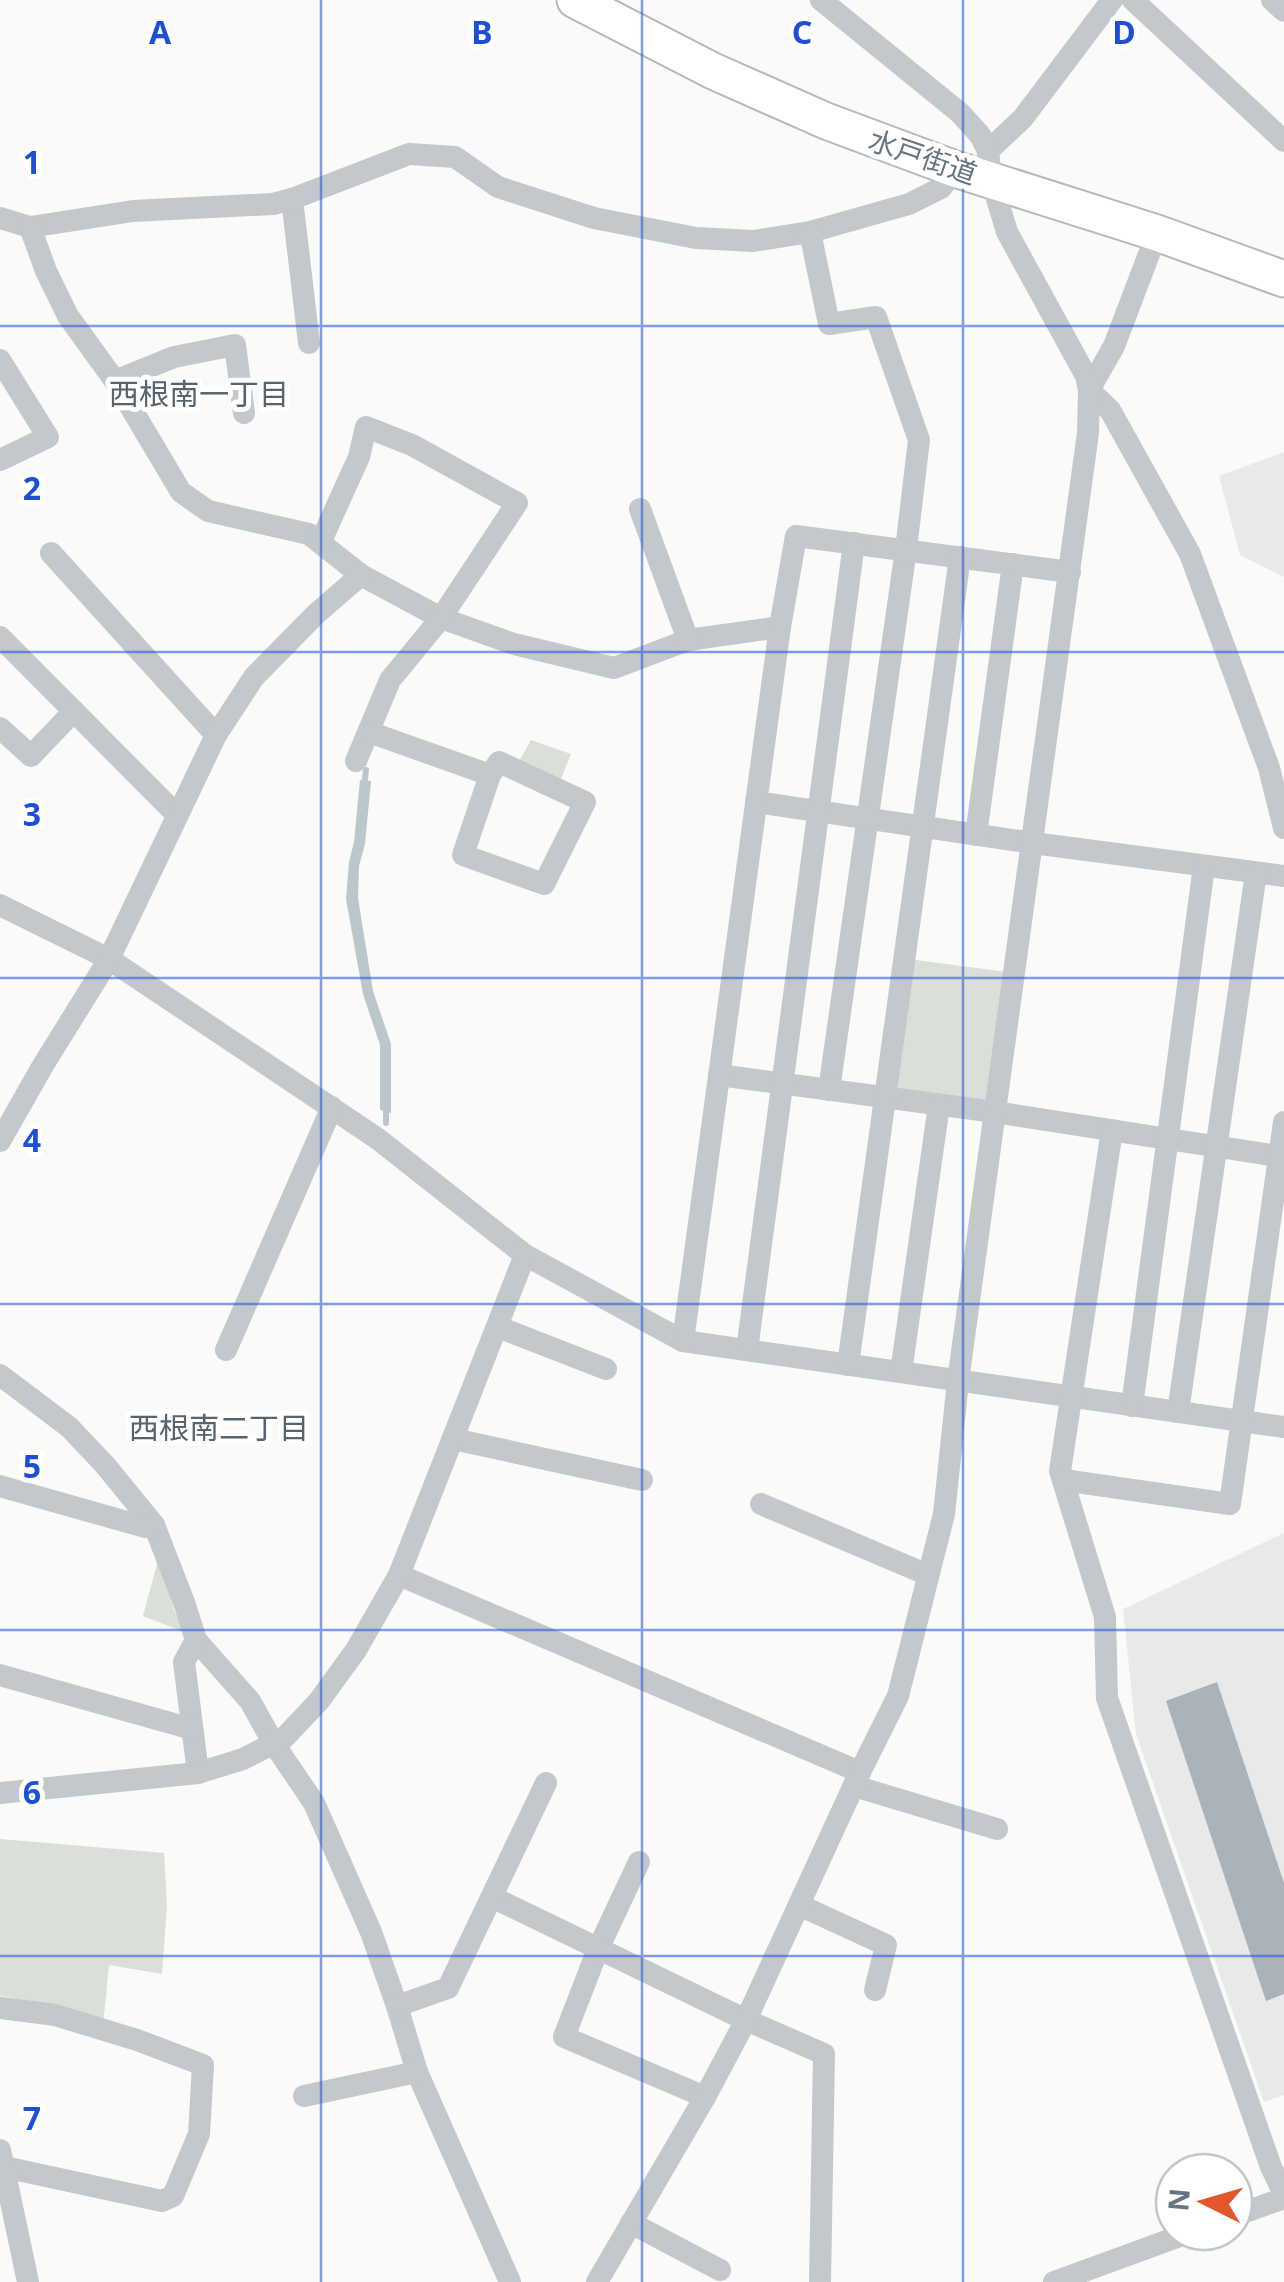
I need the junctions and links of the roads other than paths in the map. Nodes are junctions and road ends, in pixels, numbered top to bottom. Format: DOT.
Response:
graph roads {
  1 [pos="575,0"];
  2 [pos="1272,0"];
  3 [pos="1115,1"];
  4 [pos="837,5"];
  5 [pos="1284,11"];
  6 [pos="1284,140"];
  7 [pos="989,165"];
  8 [pos="955,169"];
  9 [pos="292,199"];
  10 [pos="0,218"];
  11 [pos="30,227"];
  12 [pos="810,232"];
  13 [pos="1157,233"];
  14 [pos="1284,279"];
  15 [pos="309,343"];
  16 [pos="0,360"];
  17 [pos="115,382"];
  18 [pos="1089,390"];
  19 [pos="244,413"];
  20 [pos="0,460"];
  21 [pos="640,509"];
  22 [pos="320,543"];
  23 [pos="854,543"];
  24 [pos="906,550"];
  25 [pos="52,553"];
  26 [pos="960,557"];
  27 [pos="1012,564"];
  28 [pos="1070,572"];
  29 [pos="361,575"];
  30 [pos="441,618"];
  31 [pos="780,627"];
  32 [pos="0,637"];
  33 [pos="688,640"];
  34 [pos="74,712"];
  35 [pos="0,728"];
  36 [pos="369,732"];
  37 [pos="216,735"];
  38 [pos="356,762"];
  39 [pos="1276,762"];
  40 [pos="490,775"];
  41 [pos="756,802"];
  42 [pos="818,811"];
  43 [pos="177,815"];
  44 [pos="868,818"];
  45 [pos="922,827"];
  46 [pos="1284,828"];
  47 [pos="976,835"];
  48 [pos="1033,844"];
  49 [pos="1204,866"];
  50 [pos="1256,872"];
  51 [pos="1284,876"];
  52 [pos="0,905"];
  53 [pos="109,959"];
  54 [pos="719,1075"];
  55 [pos="782,1084"];
  56 [pos="829,1090"];
  57 [pos="886,1098"];
  58 [pos="939,1105"];
  59 [pos="332,1107"];
  60 [pos="996,1112"];
  61 [pos="1284,1122"];
  62 [pos="1112,1130"];
  63 [pos="1168,1139"];
  64 [pos="0,1141"];
  65 [pos="1216,1147"];
  66 [pos="1281,1157"];
  67 [pos="525,1255"];
  68 [pos="498,1327"];
  69 [pos="683,1341"];
  70 [pos="226,1350"];
  71 [pos="746,1350"];
  72 [pos="848,1365"];
  73 [pos="606,1369"];
  74 [pos="901,1372"];
  75 [pos="0,1375"];
  76 [pos="958,1380"];
  77 [pos="1073,1398"];
  78 [pos="1132,1406"];
  79 [pos="1178,1412"];
  80 [pos="1241,1421"];
  81 [pos="1284,1427"];
  82 [pos="453,1439"];
  83 [pos="642,1480"];
  84 [pos="1063,1480"];
  85 [pos="0,1486"];
  86 [pos="760,1504"];
  87 [pos="154,1525"];
  88 [pos="399,1575"];
  89 [pos="928,1575"];
  90 [pos="196,1640"];
  91 [pos="0,1675"];
  92 [pos="192,1729"];
  93 [pos="274,1744"];
  94 [pos="198,1772"];
  95 [pos="857,1779"];
  96 [pos="546,1784"];
  97 [pos="0,1793"];
  98 [pos="997,1829"];
  99 [pos="640,1862"];
  100 [pos="492,1897"];
  101 [pos="799,1906"];
  102 [pos="598,1949"];
  103 [pos="875,1990"];
  104 [pos="397,2006"];
  105 [pos="0,2008"];
  106 [pos="746,2020"];
  107 [pos="417,2072"];
  108 [pos="304,2096"];
  109 [pos="705,2096"];
  110 [pos="2,2158"];
  111 [pos="1277,2164"];
  112 [pos="1284,2196"];
  113 [pos="1254,2208"];
  114 [pos="631,2223"];
  115 [pos="1154,2246"];
  116 [pos="720,2270"];
  117 [pos="28,2282"];
  118 [pos="510,2282"];
  119 [pos="597,2282"];
  120 [pos="820,2282"];
  121 [pos="1054,2282"];
  1 -- 8 [label="highway, 水戸街道"];
  2 -- 5 [label="street"];
  3 -- 6 [label="street"];
  3 -- 7 [label="street"];
  4 -- 7 [label="street"];
  7 -- 8 [label="highway, 水戸街道"];
  7 -- 13 [label="highway, 水戸街道"];
  7 -- 18 [label="street"];
  8 -- 12 [label="street"];
  9 -- 11 [label="street"];
  9 -- 12 [label="street"];
  9 -- 15 [label="street"];
  10 -- 11 [label="street"];
  11 -- 17 [label="street"];
  12 -- 24 [label="street"];
  13 -- 14 [label="highway, 水戸街道"];
  13 -- 18 [label="street"];
  16 -- 20 [label="street"];
  17 -- 19 [label="street"];
  17 -- 22 [label="street"];
  18 -- 28 [label="street"];
  18 -- 39 [label="street"];
  21 -- 33 [label="street"];
  22 -- 29 [label="street"];
  22 -- 30 [label="street"];
  23 -- 24 [label="street"];
  23 -- 31 [label="street"];
  23 -- 42 [label="street"];
  24 -- 26 [label="street"];
  24 -- 44 [label="street"];
  25 -- 37 [label="street"];
  26 -- 27 [label="street"];
  26 -- 45 [label="street"];
  27 -- 28 [label="street"];
  27 -- 47 [label="street"];
  28 -- 48 [label="street"];
  29 -- 30 [label="street"];
  29 -- 37 [label="street"];
  30 -- 33 [label="street"];
  30 -- 36 [label="street"];
  31 -- 33 [label="street"];
  31 -- 41 [label="street"];
  32 -- 34 [label="street"];
  34 -- 35 [label="street"];
  34 -- 43 [label="street"];
  36 -- 38 [label="street"];
  36 -- 40 [label="street"];
  37 -- 43 [label="street"];
  39 -- 46 [label="street"];
  40 -- 40 [label="street"];
  41 -- 42 [label="street"];
  41 -- 54 [label="street"];
  42 -- 44 [label="street"];
  42 -- 55 [label="street"];
  43 -- 53 [label="street"];
  44 -- 45 [label="street"];
  44 -- 56 [label="street"];
  45 -- 47 [label="street"];
  45 -- 57 [label="street"];
  47 -- 48 [label="street"];
  48 -- 49 [label="street"];
  48 -- 60 [label="street"];
  49 -- 50 [label="street"];
  49 -- 63 [label="street"];
  50 -- 51 [label="street"];
  50 -- 65 [label="street"];
  52 -- 53 [label="street"];
  53 -- 59 [label="street"];
  53 -- 64 [label="street"];
  54 -- 55 [label="street"];
  54 -- 69 [label="street"];
  55 -- 56 [label="street"];
  55 -- 71 [label="street"];
  56 -- 57 [label="street"];
  57 -- 58 [label="street"];
  57 -- 72 [label="street"];
  58 -- 60 [label="street"];
  58 -- 74 [label="street"];
  59 -- 67 [label="street"];
  59 -- 70 [label="street"];
  60 -- 62 [label="street"];
  60 -- 76 [label="street"];
  61 -- 66 [label="street"];
  62 -- 63 [label="street"];
  62 -- 77 [label="street"];
  63 -- 65 [label="street"];
  63 -- 78 [label="street"];
  65 -- 66 [label="street"];
  65 -- 79 [label="street"];
  66 -- 80 [label="street"];
  67 -- 68 [label="street"];
  67 -- 69 [label="street"];
  68 -- 73 [label="street"];
  68 -- 82 [label="street"];
  69 -- 71 [label="street"];
  71 -- 72 [label="street"];
  72 -- 74 [label="street"];
  74 -- 76 [label="street"];
  75 -- 87 [label="street"];
  76 -- 77 [label="street"];
  76 -- 89 [label="street"];
  77 -- 78 [label="street"];
  77 -- 84 [label="street"];
  78 -- 79 [label="street"];
  79 -- 80 [label="street"];
  80 -- 81 [label="street"];
  80 -- 84 [label="street"];
  82 -- 83 [label="street"];
  82 -- 88 [label="street"];
  84 -- 111 [label="street"];
  85 -- 87 [label="street"];
  86 -- 89 [label="street"];
  87 -- 90 [label="street"];
  88 -- 93 [label="street"];
  88 -- 95 [label="street"];
  89 -- 95 [label="street"];
  90 -- 92 [label="street"];
  90 -- 93 [label="street"];
  91 -- 92 [label="street"];
  92 -- 94 [label="street"];
  93 -- 94 [label="street"];
  93 -- 104 [label="street"];
  94 -- 97 [label="street"];
  95 -- 98 [label="street"];
  95 -- 101 [label="street"];
  96 -- 100 [label="street"];
  99 -- 102 [label="street"];
  100 -- 102 [label="street"];
  100 -- 104 [label="street"];
  101 -- 103 [label="street"];
  101 -- 106 [label="street"];
  102 -- 106 [label="street"];
  102 -- 109 [label="street"];
  104 -- 107 [label="street"];
  105 -- 110 [label="street"];
  106 -- 109 [label="street"];
  106 -- 120 [label="street"];
  107 -- 108 [label="street"];
  107 -- 118 [label="street"];
  109 -- 114 [label="street"];
  110 -- 117 [label="street"];
  111 -- 112 [label="street"];
  112 -- 113 [label="street"];
  114 -- 116 [label="street"];
  114 -- 119 [label="street"];
  115 -- 121 [label="street"];
}
